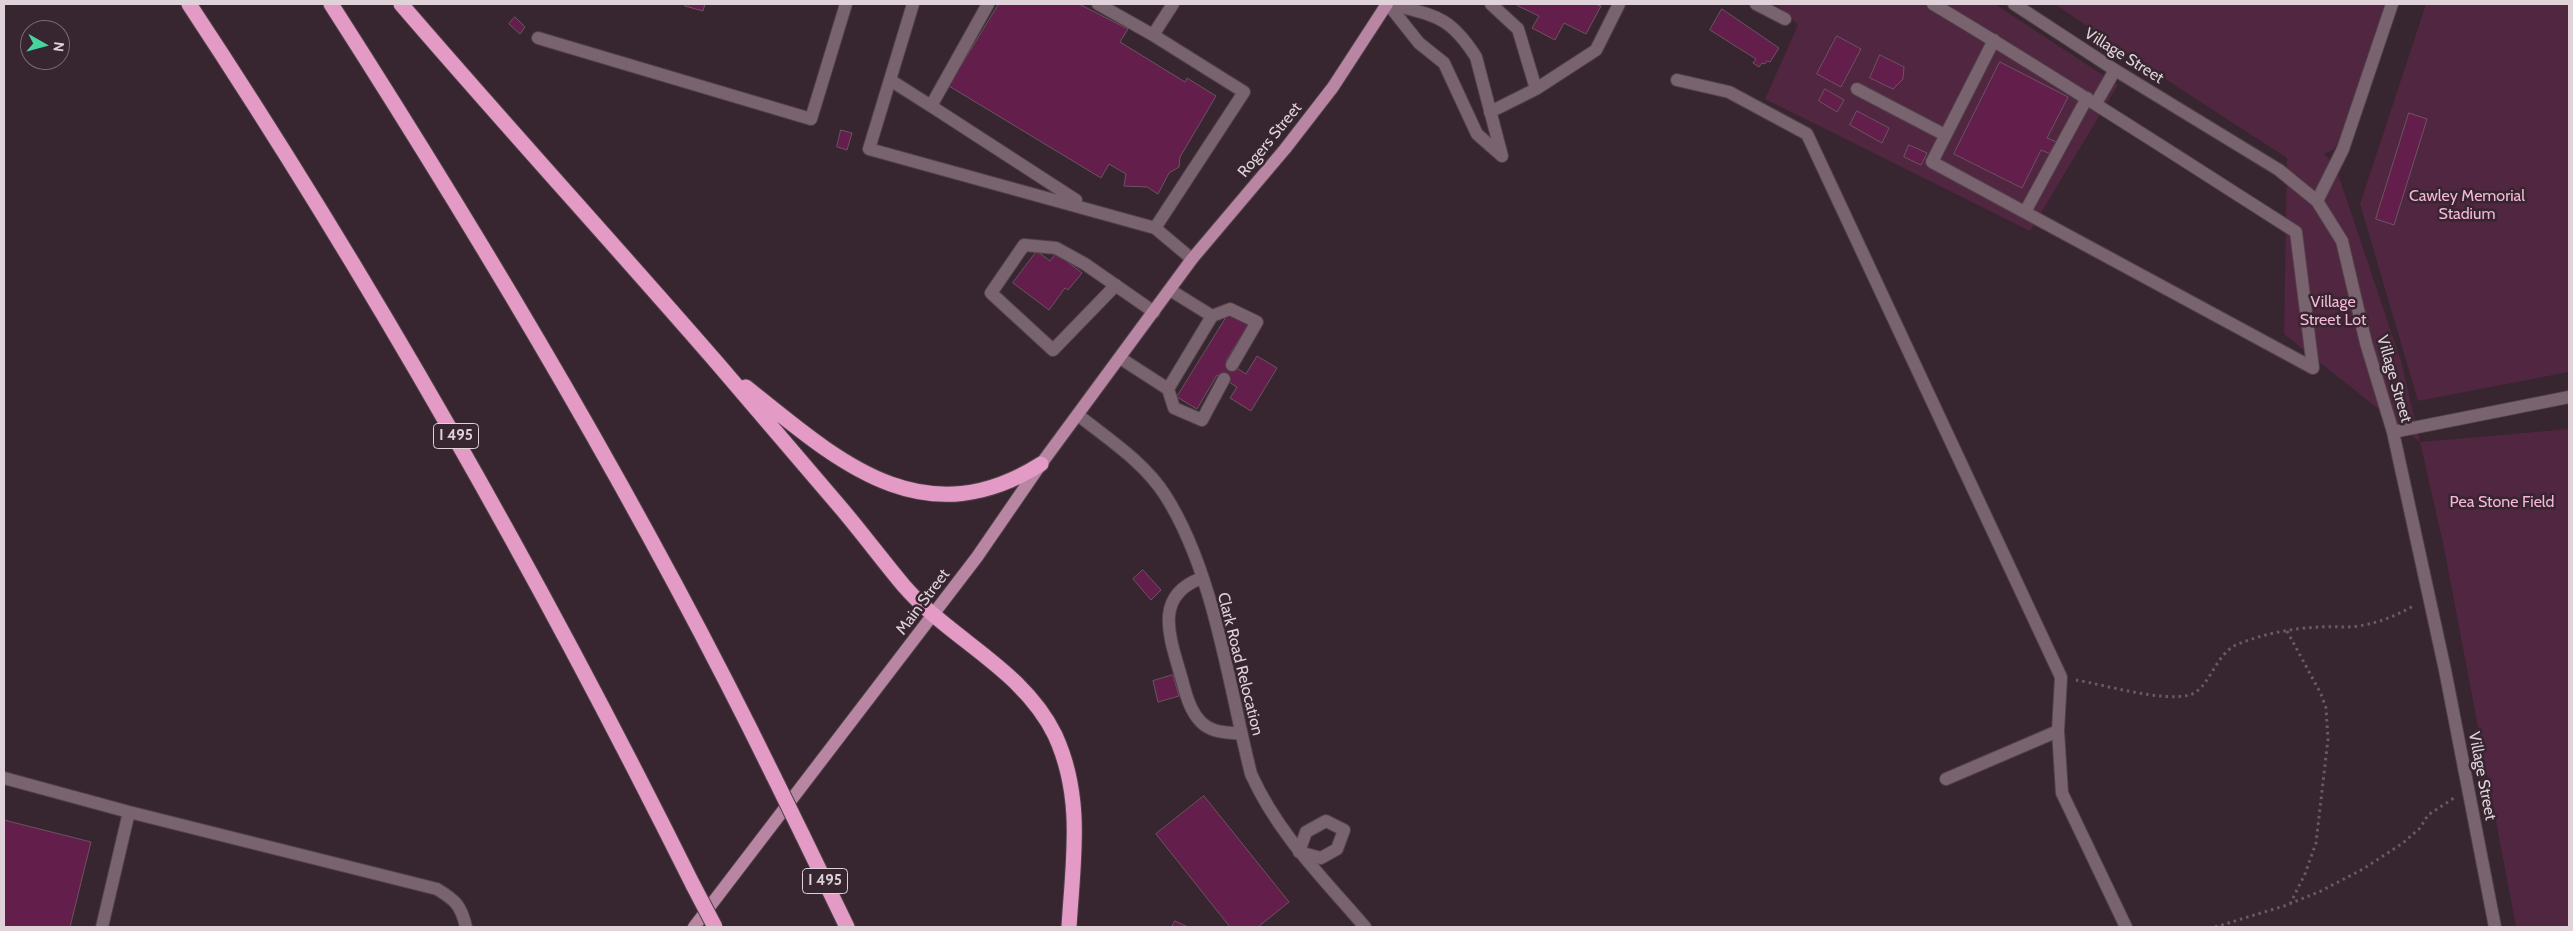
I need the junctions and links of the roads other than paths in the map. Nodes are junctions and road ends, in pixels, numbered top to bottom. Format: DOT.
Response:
graph roads {
  1 [pos="189,4"];
  2 [pos="331,4"];
  3 [pos="401,4"];
  4 [pos="846,4"];
  5 [pos="913,4"];
  6 [pos="988,4"];
  7 [pos="1098,4"];
  8 [pos="1173,4"];
  9 [pos="1388,4"];
  10 [pos="1491,4"];
  11 [pos="1619,4"];
  12 [pos="1756,4"];
  13 [pos="1933,4"];
  14 [pos="2014,4"];
  15 [pos="2392,4"];
  16 [pos="1785,19"];
  17 [pos="1154,35"];
  18 [pos="538,38"];
  19 [pos="1994,40"];
  20 [pos="2115,70"];
  21 [pos="890,80"];
  22 [pos="1677,80"];
  23 [pos="1857,89"];
  24 [pos="1536,90"];
  25 [pos="2091,101"];
  26 [pos="931,106"];
  27 [pos="1490,112"];
  28 [pos="1946,135"];
  29 [pos="2317,201"];
  30 [pos="1088,208"];
  31 [pos="2025,212"];
  32 [pos="1155,228"];
  33 [pos="1192,259"];
  34 [pos="1116,286"];
  35 [pos="1170,290"];
  36 [pos="1154,312"];
  37 [pos="1212,316"];
  38 [pos="1120,358"];
  39 [pos="715,361"];
  40 [pos="1232,365"];
  41 [pos="1224,379"];
  42 [pos="1168,389"];
  43 [pos="2569,397"];
  44 [pos="1078,415"];
  45 [pos="2393,432"];
  46 [pos="1042,464"];
  47 [pos="1202,578"];
  48 [pos="934,615"];
  49 [pos="2058,732"];
  50 [pos="1241,734"];
  51 [pos="4,778"];
  52 [pos="1946,779"];
  53 [pos="129,812"];
  54 [pos="102,927"];
  55 [pos="466,927"];
  56 [pos="694,927"];
  57 [pos="715,927"];
  58 [pos="847,927"];
  59 [pos="1069,927"];
  60 [pos="1365,927"];
  61 [pos="2126,927"];
  62 [pos="2495,927"];
  1 -- 57 [label="highway, I 495, bridge"];
  2 -- 58 [label="highway, I 495, bridge"];
  3 -- 39 [label="highway"];
  4 -- 18 [label="street"];
  5 -- 21 [label="street"];
  6 -- 26 [label="street"];
  7 -- 17 [label="street"];
  8 -- 17 [label="street"];
  9 -- 27 [label="street"];
  9 -- 27 [label="street"];
  9 -- 33 [label="main road, Rogers Street"];
  10 -- 24 [label="street"];
  11 -- 24 [label="street"];
  12 -- 16 [label="street"];
  13 -- 19 [label="street"];
  14 -- 20 [label="street, Village Street"];
  15 -- 29 [label="street"];
  17 -- 32 [label="street"];
  19 -- 25 [label="street"];
  19 -- 28 [label="street"];
  20 -- 25 [label="street"];
  20 -- 29 [label="street, Village Street"];
  21 -- 26 [label="street"];
  21 -- 30 [label="street"];
  22 -- 49 [label="street"];
  23 -- 28 [label="street"];
  24 -- 27 [label="street"];
  25 -- 31 [label="street"];
  25 -- 31 [label="street"];
  26 -- 30 [label="street"];
  28 -- 31 [label="street"];
  29 -- 45 [label="street, Village Street"];
  30 -- 32 [label="street"];
  32 -- 33 [label="street"];
  33 -- 35 [label="main road, Rogers Street"];
  34 -- 34 [label="street"];
  34 -- 36 [label="street"];
  35 -- 36 [label="main road, Main Street"];
  35 -- 37 [label="street"];
  36 -- 38 [label="main road, Main Street"];
  37 -- 40 [label="street"];
  37 -- 42 [label="street"];
  38 -- 42 [label="street"];
  38 -- 44 [label="main road, Main Street"];
  39 -- 46 [label="highway"];
  39 -- 48 [label="highway"];
  41 -- 42 [label="street"];
  43 -- 45 [label="street"];
  44 -- 46 [label="main road, Main Street"];
  44 -- 47 [label="street, Clark Road Relocation"];
  45 -- 62 [label="street, Village Street"];
  46 -- 48 [label="main road, Main Street"];
  47 -- 50 [label="street, Clark Road Relocation"];
  47 -- 50 [label="street"];
  48 -- 56 [label="main road, Main Street"];
  48 -- 59 [label="highway"];
  49 -- 52 [label="street"];
  49 -- 61 [label="street"];
  50 -- 60 [label="street, Clark Road Relocation"];
  51 -- 53 [label="street"];
  53 -- 54 [label="street"];
  53 -- 55 [label="street"];
}
